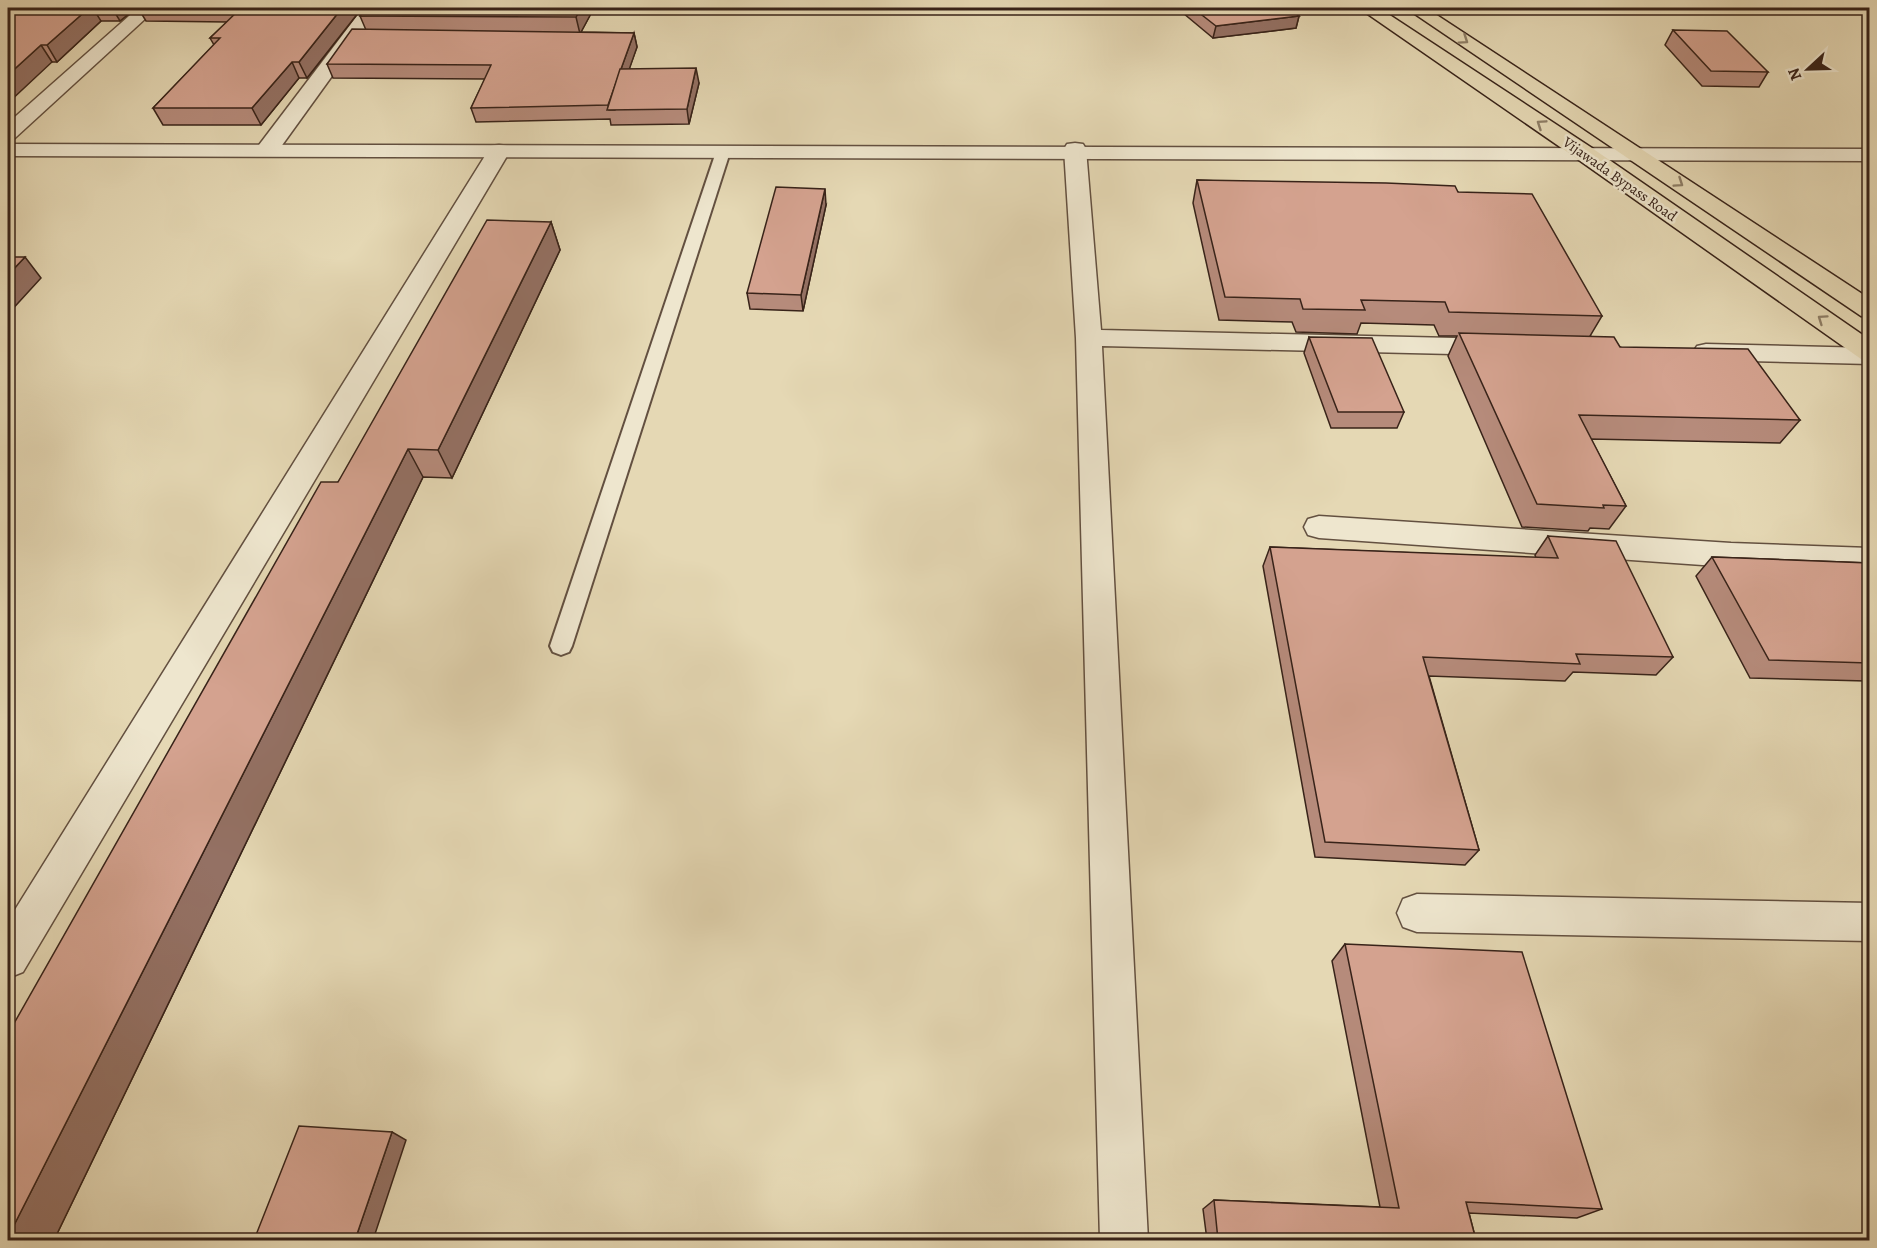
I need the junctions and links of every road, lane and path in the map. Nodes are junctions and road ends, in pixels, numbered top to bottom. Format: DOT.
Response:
graph roads {
  1 [pos="148,8"];
  2 [pos="372,8"];
  3 [pos="1368,8"];
  4 [pos="1415,8"];
  5 [pos="8,134"];
  6 [pos="1075,149"];
  7 [pos="8,150"];
  8 [pos="267,150"];
  9 [pos="499,151"];
  10 [pos="723,152"];
  11 [pos="1584,153"];
  12 [pos="1635,154"];
  13 [pos="1869,155"];
  14 [pos="1869,311"];
  15 [pos="1089,338"];
  16 [pos="1515,348"];
  17 [pos="1680,352"];
  18 [pos="1869,355"];
  19 [pos="1319,526"];
  20 [pos="1869,560"];
  21 [pos="561,645"];
  22 [pos="1417,913"];
  23 [pos="1869,922"];
  24 [pos="8,958"];
  25 [pos="1124,1240"];
  1 -- 5 [label="street"];
  2 -- 8 [label="street"];
  11 -- 3 [label="main road, Vijawada Bypass Road, one-way"];
  4 -- 12 [label="main road, Vijawada Bypass Road, one-way"];
  6 -- 10 [label="street"];
  6 -- 11 [label="street"];
  6 -- 15 [label="street"];
  7 -- 8 [label="street"];
  8 -- 9 [label="street"];
  9 -- 10 [label="street"];
  9 -- 24 [label="street"];
  10 -- 21 [label="lane"];
  11 -- 12 [label="street"];
  18 -- 11 [label="main road, Vijawada Bypass Road, one-way"];
  12 -- 13 [label="street"];
  12 -- 14 [label="main road, Vijawada Bypass Road, one-way"];
  15 -- 16 [label="street"];
  15 -- 25 [label="street"];
  17 -- 18 [label="street"];
  19 -- 20 [label="street"];
  22 -- 23 [label="street"];
}
